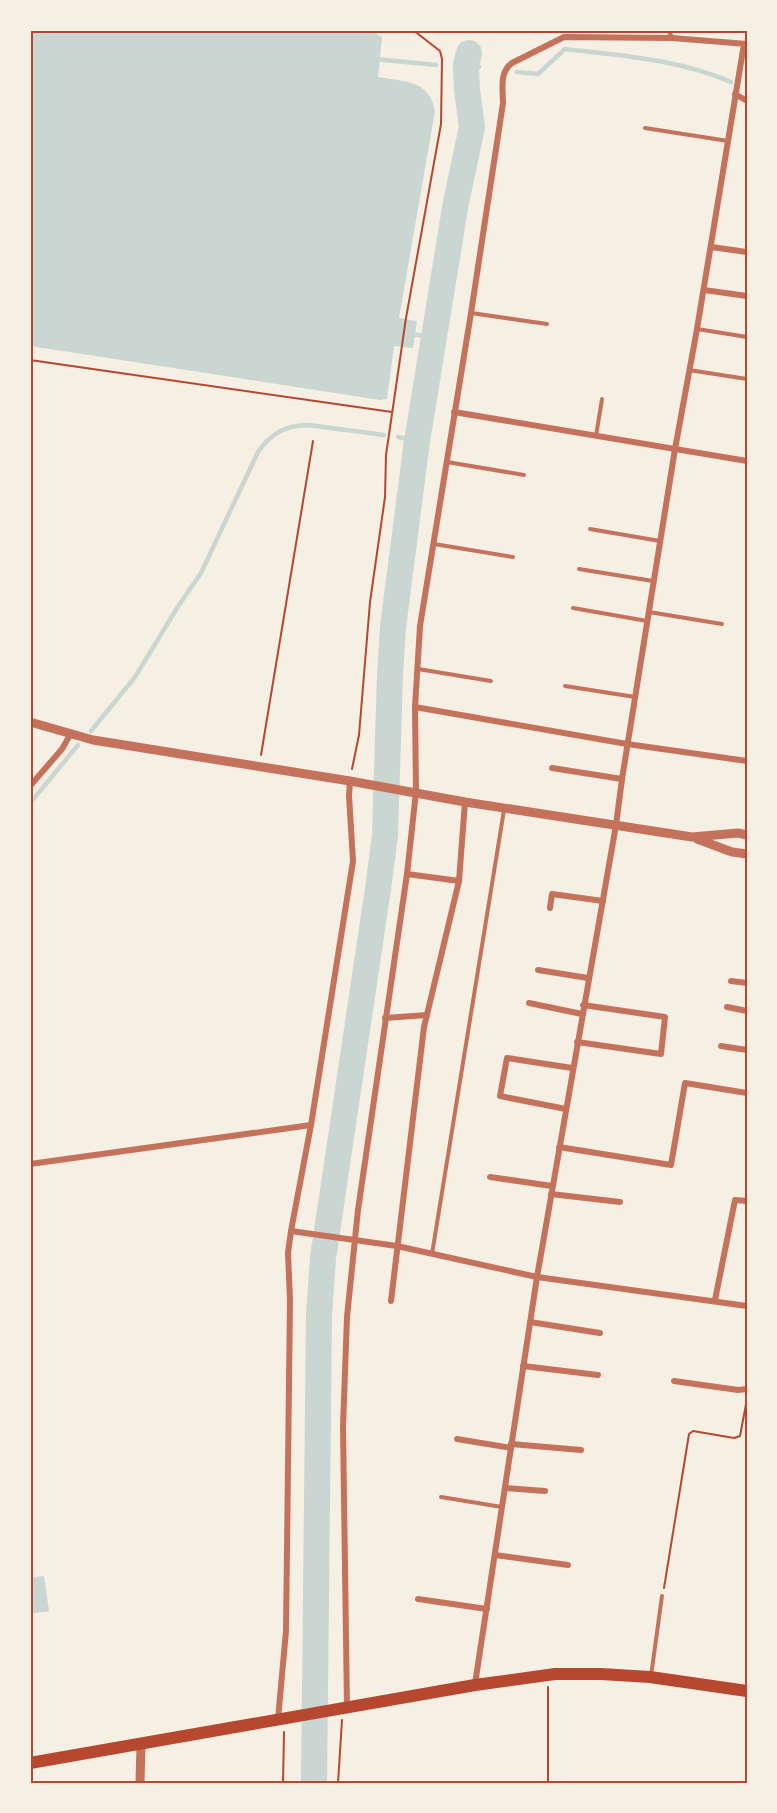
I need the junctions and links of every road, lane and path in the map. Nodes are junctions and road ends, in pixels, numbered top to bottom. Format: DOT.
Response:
graph roads {
  1 [pos="413,30"];
  2 [pos="668,30"];
  3 [pos="672,38"];
  4 [pos="746,44"];
  5 [pos="735,94"];
  6 [pos="747,101"];
  7 [pos="645,128"];
  8 [pos="728,141"];
  9 [pos="711,247"];
  10 [pos="747,252"];
  11 [pos="704,290"];
  12 [pos="747,296"];
  13 [pos="471,313"];
  14 [pos="547,324"];
  15 [pos="697,329"];
  16 [pos="747,337"];
  17 [pos="30,360"];
  18 [pos="689,370"];
  19 [pos="747,379"];
  20 [pos="602,399"];
  21 [pos="392,412"];
  22 [pos="454,412"];
  23 [pos="596,436"];
  24 [pos="312,441"];
  25 [pos="675,449"];
  26 [pos="747,461"];
  27 [pos="446,462"];
  28 [pos="524,475"];
  29 [pos="590,529"];
  30 [pos="660,541"];
  31 [pos="433,544"];
  32 [pos="513,557"];
  33 [pos="579,569"];
  34 [pos="653,581"];
  35 [pos="573,608"];
  36 [pos="648,612"];
  37 [pos="647,621"];
  38 [pos="722,624"];
  39 [pos="418,669"];
  40 [pos="491,681"];
  41 [pos="565,686"];
  42 [pos="635,697"];
  43 [pos="415,706"];
  44 [pos="30,722"];
  45 [pos="70,735"];
  46 [pos="627,744"];
  47 [pos="747,761"];
  48 [pos="259,766"];
  49 [pos="552,768"];
  50 [pos="622,778"];
  51 [pos="350,781"];
  52 [pos="30,786"];
  53 [pos="412,792"];
  54 [pos="465,802"];
  55 [pos="505,808"];
  56 [pos="616,825"];
  57 [pos="747,835"];
  58 [pos="692,837"];
  59 [pos="747,854"];
  60 [pos="407,874"];
  61 [pos="459,880"];
  62 [pos="603,901"];
  63 [pos="550,908"];
  64 [pos="538,970"];
  65 [pos="588,978"];
  66 [pos="731,981"];
  67 [pos="747,983"];
  68 [pos="529,1004"];
  69 [pos="583,1005"];
  70 [pos="727,1007"];
  71 [pos="747,1011"];
  72 [pos="582,1014"];
  73 [pos="427,1015"];
  74 [pos="385,1018"];
  75 [pos="577,1042"];
  76 [pos="721,1046"];
  77 [pos="747,1050"];
  78 [pos="572,1068"];
  79 [pos="747,1093"];
  80 [pos="566,1108"];
  81 [pos="311,1125"];
  82 [pos="559,1147"];
  83 [pos="30,1164"];
  84 [pos="490,1177"];
  85 [pos="552,1186"];
  86 [pos="551,1194"];
  87 [pos="747,1201"];
  88 [pos="620,1202"];
  89 [pos="291,1231"];
  90 [pos="352,1239"];
  91 [pos="397,1246"];
  92 [pos="432,1254"];
  93 [pos="537,1277"];
  94 [pos="715,1300"];
  95 [pos="391,1301"];
  96 [pos="747,1306"];
  97 [pos="530,1322"];
  98 [pos="600,1333"];
  99 [pos="523,1366"];
  100 [pos="598,1375"];
  101 [pos="674,1381"];
  102 [pos="747,1389"];
  103 [pos="747,1399"];
  104 [pos="457,1439"];
  105 [pos="511,1446"];
  106 [pos="581,1450"];
  107 [pos="505,1488"];
  108 [pos="545,1491"];
  109 [pos="441,1497"];
  110 [pos="502,1507"];
  111 [pos="495,1555"];
  112 [pos="568,1565"];
  113 [pos="662,1596"];
  114 [pos="418,1599"];
  115 [pos="487,1609"];
  116 [pos="548,1675"];
  117 [pos="650,1677"];
  118 [pos="475,1685"];
  119 [pos="747,1691"];
  120 [pos="342,1708"];
  121 [pos="284,1718"];
  122 [pos="141,1745"];
  123 [pos="30,1763"];
  124 [pos="140,1783"];
  125 [pos="283,1783"];
  126 [pos="338,1783"];
  127 [pos="548,1783"];
  1 -- 21 [label="path"];
  2 -- 3 [label="lane"];
  3 -- 4 [label="street"];
  3 -- 13 [label="street"];
  4 -- 5 [label="street"];
  5 -- 6 [label="street"];
  5 -- 8 [label="street"];
  7 -- 8 [label="lane"];
  8 -- 9 [label="street"];
  9 -- 10 [label="street"];
  9 -- 11 [label="street"];
  11 -- 12 [label="street"];
  11 -- 15 [label="street"];
  13 -- 14 [label="lane"];
  13 -- 22 [label="street"];
  15 -- 16 [label="lane"];
  15 -- 18 [label="street"];
  17 -- 21 [label="path"];
  18 -- 19 [label="lane"];
  18 -- 25 [label="street"];
  20 -- 23 [label="lane"];
  21 -- 51 [label="path"];
  22 -- 23 [label="street"];
  22 -- 27 [label="street"];
  23 -- 25 [label="street"];
  24 -- 48 [label="path"];
  25 -- 26 [label="street"];
  25 -- 30 [label="street"];
  27 -- 28 [label="lane"];
  27 -- 31 [label="street"];
  29 -- 30 [label="lane"];
  30 -- 34 [label="street"];
  31 -- 32 [label="lane"];
  31 -- 39 [label="street"];
  33 -- 34 [label="lane"];
  34 -- 36 [label="street"];
  35 -- 37 [label="lane"];
  36 -- 37 [label="street"];
  36 -- 38 [label="lane"];
  37 -- 42 [label="street"];
  39 -- 40 [label="lane"];
  39 -- 43 [label="street"];
  41 -- 42 [label="lane"];
  42 -- 46 [label="street"];
  43 -- 46 [label="street"];
  43 -- 53 [label="street"];
  44 -- 45 [label="street"];
  45 -- 48 [label="street"];
  45 -- 52 [label="street"];
  46 -- 47 [label="street"];
  46 -- 50 [label="street"];
  48 -- 51 [label="street"];
  49 -- 50 [label="street"];
  50 -- 56 [label="street"];
  51 -- 53 [label="street"];
  51 -- 81 [label="street"];
  53 -- 54 [label="street"];
  53 -- 60 [label="street"];
  54 -- 55 [label="street"];
  54 -- 61 [label="street"];
  55 -- 56 [label="street"];
  55 -- 92 [label="lane"];
  56 -- 58 [label="street"];
  56 -- 62 [label="street"];
  57 -- 58 [label="street"];
  58 -- 59 [label="street"];
  60 -- 61 [label="street"];
  60 -- 74 [label="street"];
  61 -- 73 [label="street"];
  62 -- 63 [label="street"];
  62 -- 65 [label="street"];
  64 -- 65 [label="street"];
  65 -- 69 [label="street"];
  66 -- 67 [label="street"];
  68 -- 72 [label="street"];
  69 -- 72 [label="street"];
  69 -- 75 [label="street"];
  70 -- 71 [label="street"];
  72 -- 75 [label="street"];
  73 -- 74 [label="street"];
  73 -- 91 [label="street"];
  74 -- 90 [label="street"];
  75 -- 78 [label="street"];
  76 -- 77 [label="street"];
  78 -- 80 [label="street"];
  78 -- 80 [label="street"];
  79 -- 82 [label="street"];
  80 -- 82 [label="street"];
  81 -- 83 [label="street"];
  81 -- 89 [label="street"];
  82 -- 85 [label="street"];
  84 -- 85 [label="street"];
  85 -- 86 [label="street"];
  86 -- 88 [label="street"];
  86 -- 93 [label="street"];
  87 -- 94 [label="street"];
  89 -- 90 [label="street"];
  89 -- 121 [label="street"];
  90 -- 91 [label="street"];
  90 -- 120 [label="street"];
  91 -- 92 [label="street"];
  91 -- 95 [label="street"];
  92 -- 93 [label="street"];
  93 -- 94 [label="street"];
  93 -- 97 [label="street"];
  94 -- 96 [label="street"];
  97 -- 98 [label="street"];
  97 -- 99 [label="street"];
  99 -- 100 [label="street"];
  99 -- 105 [label="street"];
  101 -- 102 [label="street"];
  103 -- 113 [label="path"];
  104 -- 105 [label="street"];
  105 -- 106 [label="street"];
  105 -- 107 [label="street"];
  107 -- 108 [label="street"];
  107 -- 110 [label="street"];
  109 -- 110 [label="lane"];
  110 -- 111 [label="street"];
  111 -- 112 [label="street"];
  111 -- 115 [label="street"];
  113 -- 117 [label="lane"];
  114 -- 115 [label="street"];
  115 -- 118 [label="street"];
  116 -- 117 [label="main road"];
  116 -- 118 [label="main road"];
  116 -- 127 [label="path"];
  117 -- 119 [label="main road"];
  118 -- 120 [label="main road"];
  120 -- 121 [label="main road"];
  120 -- 126 [label="path"];
  121 -- 122 [label="main road"];
  121 -- 125 [label="path"];
  122 -- 123 [label="main road"];
  122 -- 124 [label="street"];
}
